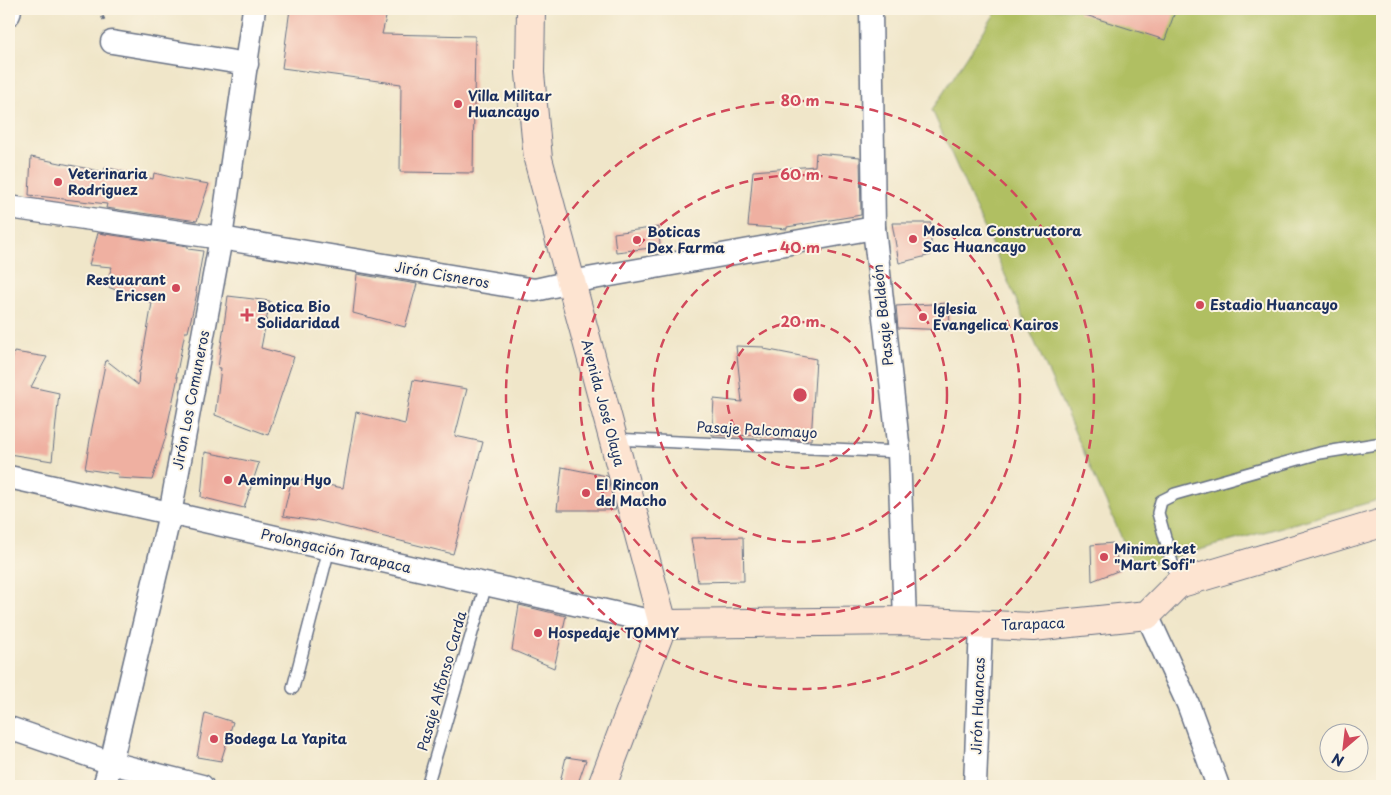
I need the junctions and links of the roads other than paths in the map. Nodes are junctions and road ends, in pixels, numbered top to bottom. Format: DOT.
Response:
graph roads {
  1 [pos="10,9"];
  2 [pos="254,9"];
  3 [pos="531,9"];
  4 [pos="871,9"];
  5 [pos="9,14"];
  6 [pos="112,42"];
  7 [pos="246,64"];
  8 [pos="9,207"];
  9 [pos="874,228"];
  10 [pos="221,238"];
  11 [pos="571,282"];
  12 [pos="613,439"];
  13 [pos="1382,442"];
  14 [pos="899,452"];
  15 [pos="9,477"];
  16 [pos="170,514"];
  17 [pos="1382,524"];
  18 [pos="328,549"];
  19 [pos="1178,584"];
  20 [pos="486,585"];
  21 [pos="1148,614"];
  22 [pos="905,621"];
  23 [pos="663,624"];
  24 [pos="981,625"];
  25 [pos="293,688"];
  26 [pos="9,728"];
  27 [pos="111,763"];
  28 [pos="104,786"];
  29 [pos="202,786"];
  30 [pos="427,786"];
  31 [pos="602,786"];
  32 [pos="975,786"];
  33 [pos="1218,786"];
  1 -- 5 [label="street"];
  2 -- 7 [label="street, Jirón Los Comuneros"];
  3 -- 11 [label="street, Avenida José Olaya"];
  4 -- 9 [label="street, Pasaje Baldeón"];
  6 -- 7 [label="street"];
  7 -- 10 [label="street, Jirón Los Comuneros"];
  8 -- 10 [label="street, Jirón Cisneros"];
  9 -- 11 [label="street, Jirón Cisneros"];
  9 -- 14 [label="street, Pasaje Baldeón"];
  10 -- 11 [label="street, Jirón Cisneros"];
  10 -- 16 [label="street, Jirón Los Comuneros"];
  11 -- 12 [label="street, Avenida José Olaya"];
  12 -- 14 [label="lane, Pasaje Palcomayo"];
  12 -- 23 [label="street, Avenida José Olaya"];
  13 -- 19 [label="lane"];
  14 -- 22 [label="street, Pasaje Baldeón"];
  15 -- 16 [label="street, Prolongación Tarapaca"];
  16 -- 18 [label="street, Prolongación Tarapaca"];
  16 -- 27 [label="street, Jirón Los Comuneros"];
  17 -- 19 [label="street"];
  18 -- 20 [label="street, Prolongación Tarapaca"];
  18 -- 25 [label="lane"];
  19 -- 21 [label="street"];
  20 -- 23 [label="street, Prolongación Tarapaca"];
  20 -- 30 [label="lane, Pasaje Alfonso Carda"];
  21 -- 24 [label="street, Tarapaca"];
  21 -- 33 [label="street"];
  22 -- 23 [label="street, Tarapaca"];
  22 -- 24 [label="street, Tarapaca"];
  23 -- 31 [label="street"];
  24 -- 32 [label="street, Jirón Huancas"];
  26 -- 27 [label="street"];
  27 -- 28 [label="street, Jirón Los Comuneros"];
  27 -- 29 [label="street"];
}
